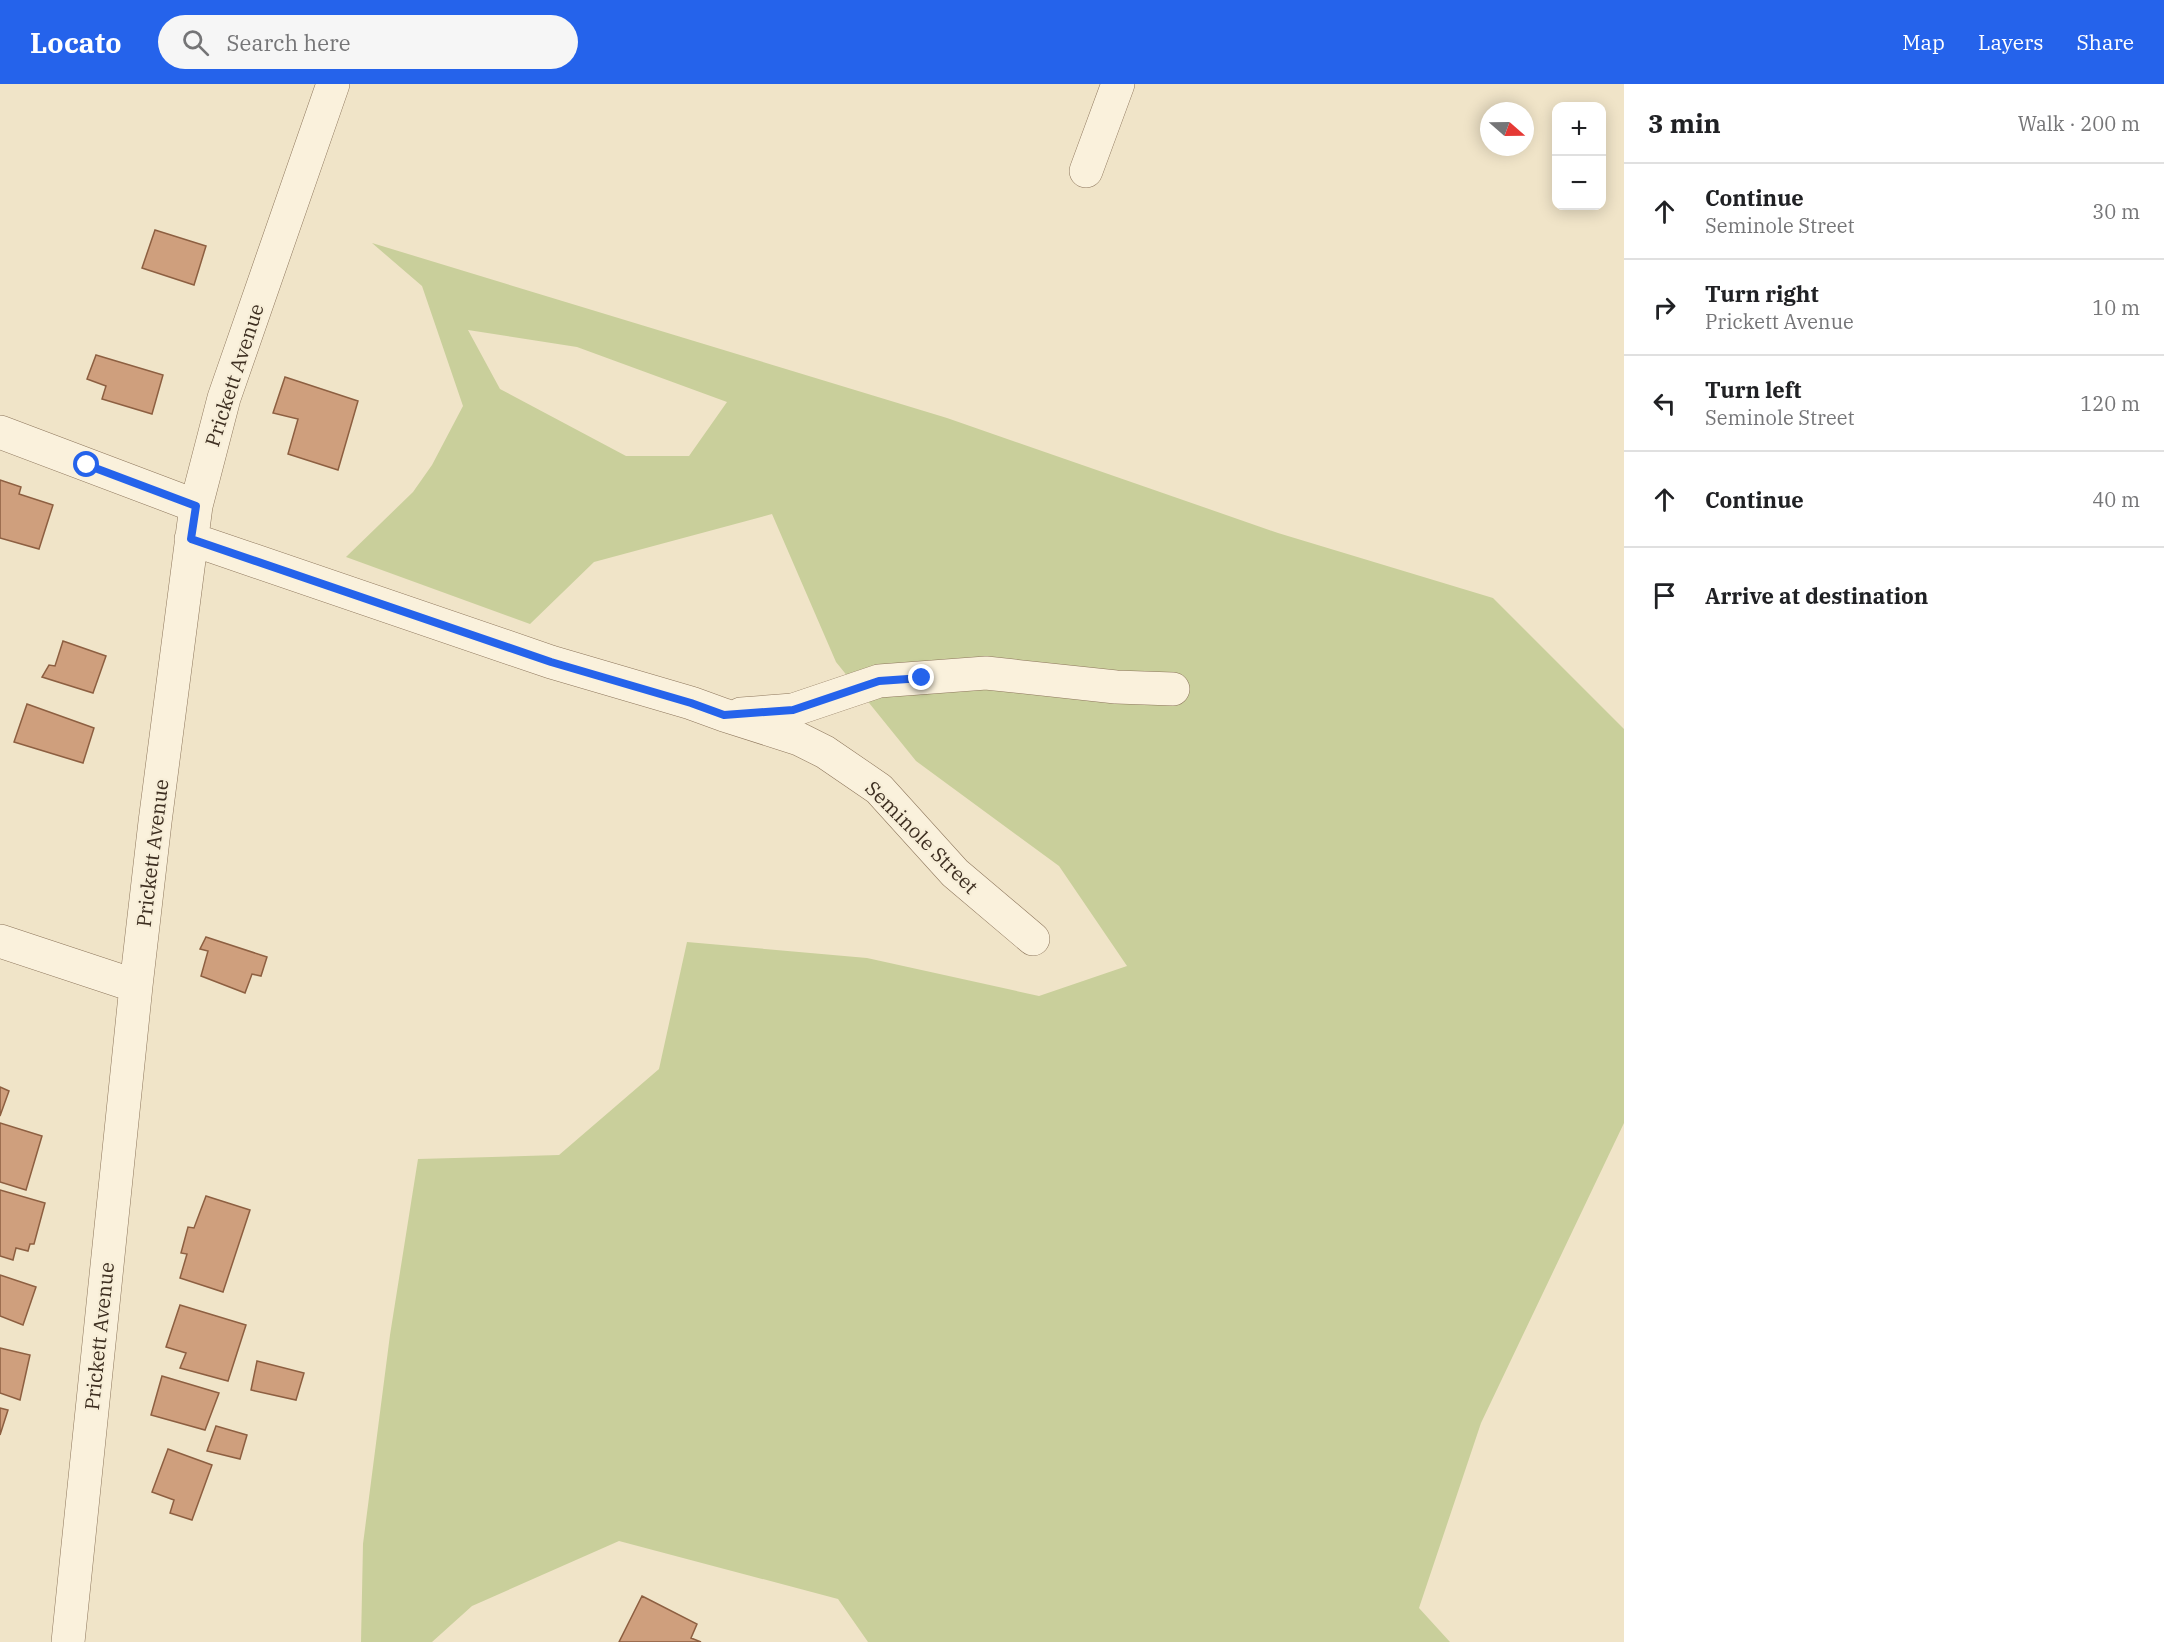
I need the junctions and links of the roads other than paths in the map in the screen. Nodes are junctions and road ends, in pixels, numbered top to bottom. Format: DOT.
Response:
graph roads {
  1 [pos="333,84"];
  2 [pos="1118,84"];
  3 [pos="1086,171"];
  4 [pos="0,432"];
  5 [pos="196,506"];
  6 [pos="191,539"];
  7 [pos="1173,689"];
  8 [pos="724,715"];
  9 [pos="1033,939"];
  10 [pos="0,941"];
  11 [pos="136,986"];
  12 [pos="68,1642"];
  1 -- 5 [label="street, Prickett Avenue"];
  2 -- 3 [label="street"];
  4 -- 5 [label="street"];
  5 -- 6 [label="street, Prickett Avenue"];
  6 -- 8 [label="street, Seminole Street"];
  6 -- 11 [label="street, Prickett Avenue"];
  7 -- 8 [label="street"];
  8 -- 9 [label="street, Seminole Street"];
  10 -- 11 [label="street"];
  11 -- 12 [label="street, Prickett Avenue"];
}
